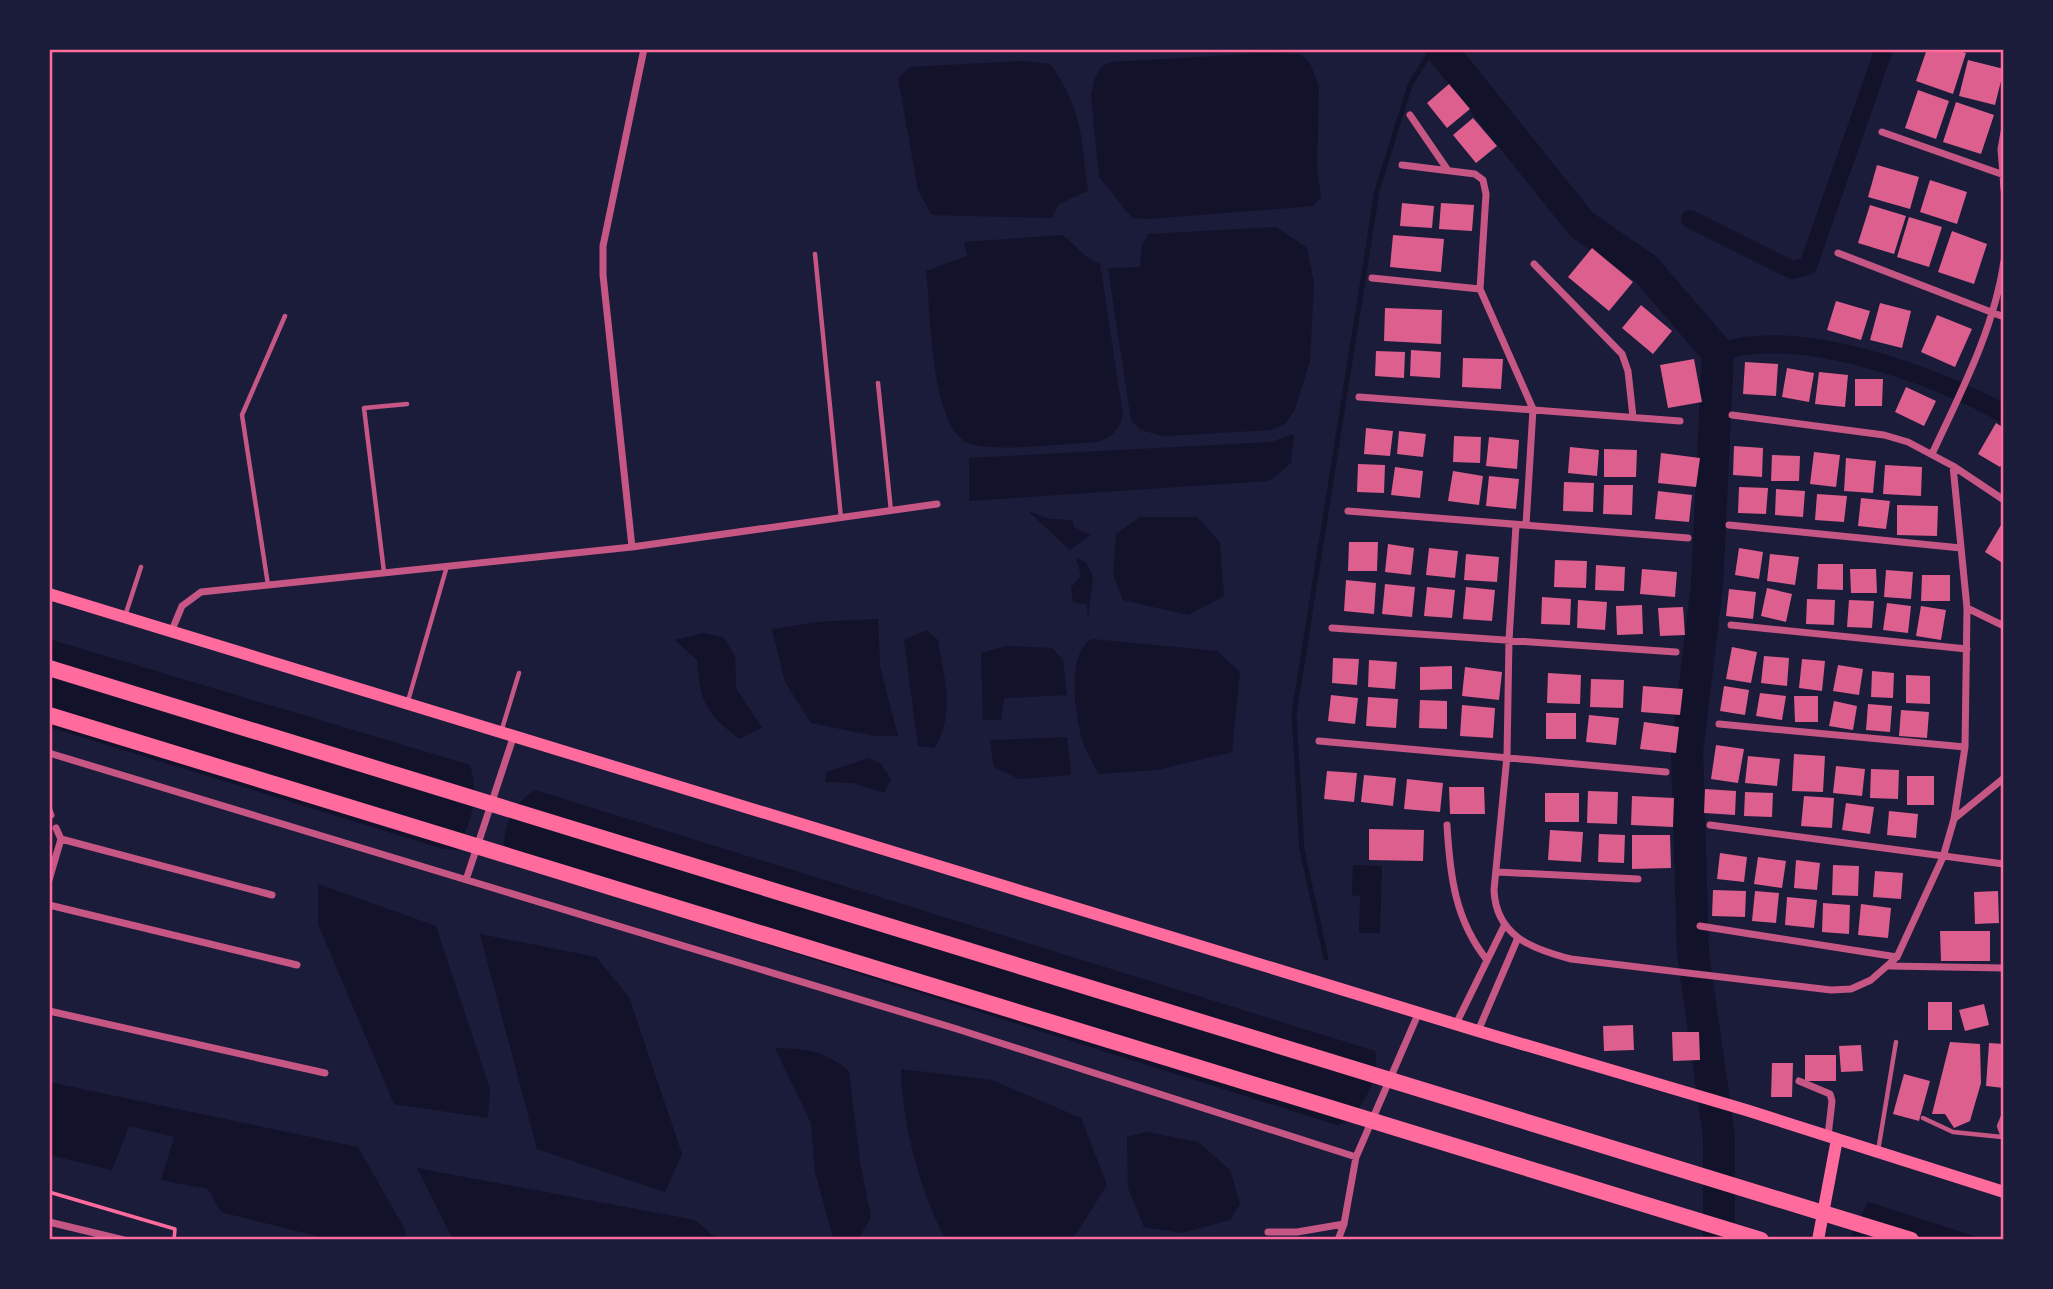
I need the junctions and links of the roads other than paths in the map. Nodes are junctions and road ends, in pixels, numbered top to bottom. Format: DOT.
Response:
graph roads {
  1 [pos="644,49"];
  2 [pos="1410,115"];
  3 [pos="1882,132"];
  4 [pos="2004,132"];
  5 [pos="1402,165"];
  6 [pos="1447,169"];
  7 [pos="2003,175"];
  8 [pos="2004,189"];
  9 [pos="1838,253"];
  10 [pos="815,254"];
  11 [pos="2004,261"];
  12 [pos="1534,264"];
  13 [pos="1372,278"];
  14 [pos="1479,289"];
  15 [pos="1993,311"];
  16 [pos="285,316"];
  17 [pos="2004,317"];
  18 [pos="878,383"];
  19 [pos="1359,397"];
  20 [pos="407,404"];
  21 [pos="1533,409"];
  22 [pos="1732,415"];
  23 [pos="1633,417"];
  24 [pos="1680,421"];
  25 [pos="1932,454"];
  26 [pos="1953,466"];
  27 [pos="2004,500"];
  28 [pos="937,504"];
  29 [pos="1348,511"];
  30 [pos="891,512"];
  31 [pos="841,519"];
  32 [pos="1516,525"];
  33 [pos="1526,525"];
  34 [pos="1729,525"];
  35 [pos="1688,538"];
  36 [pos="632,547"];
  37 [pos="1961,548"];
  38 [pos="447,566"];
  39 [pos="141,568"];
  40 [pos="384,573"];
  41 [pos="268,585"];
  42 [pos="49,594"];
  43 [pos="1967,608"];
  44 [pos="125,616"];
  45 [pos="1731,625"];
  46 [pos="2004,626"];
  47 [pos="1332,628"];
  48 [pos="172,630"];
  49 [pos="1509,640"];
  50 [pos="1967,649"];
  51 [pos="1676,652"];
  52 [pos="49,668"];
  53 [pos="519,673"];
  54 [pos="408,702"];
  55 [pos="49,715"];
  56 [pos="1718,724"];
  57 [pos="508,733"];
  58 [pos="1319,741"];
  59 [pos="1965,747"];
  60 [pos="49,753"];
  61 [pos="1507,756"];
  62 [pos="1667,772"];
  63 [pos="2004,778"];
  64 [pos="1954,819"];
  65 [pos="1447,825"];
  66 [pos="1710,825"];
  67 [pos="57,828"];
  68 [pos="61,839"];
  69 [pos="1943,857"];
  70 [pos="2004,864"];
  71 [pos="1497,872"];
  72 [pos="1638,878"];
  73 [pos="49,880"];
  74 [pos="466,880"];
  75 [pos="272,895"];
  76 [pos="49,905"];
  77 [pos="1504,926"];
  78 [pos="1700,926"];
  79 [pos="1517,940"];
  80 [pos="1897,957"];
  81 [pos="1487,960"];
  82 [pos="297,965"];
  83 [pos="1890,966"];
  84 [pos="2004,968"];
  85 [pos="49,1011"];
  86 [pos="1419,1012"];
  87 [pos="1456,1024"];
  88 [pos="1478,1031"];
  89 [pos="1896,1042"];
  90 [pos="325,1073"];
  91 [pos="1799,1081"];
  92 [pos="2004,1114"];
  93 [pos="1923,1118"];
  94 [pos="1833,1138"];
  95 [pos="2003,1139"];
  96 [pos="1877,1152"];
  97 [pos="1356,1157"];
  98 [pos="2004,1192"];
  99 [pos="49,1222"];
  100 [pos="1344,1224"];
  101 [pos="1268,1232"];
  102 [pos="124,1240"];
  103 [pos="1338,1240"];
  104 [pos="1761,1240"];
  105 [pos="1818,1240"];
  106 [pos="1910,1240"];
  1 -- 36 [label="street"];
  2 -- 6 [label="street"];
  3 -- 7 [label="street"];
  4 -- 7 [label="street"];
  5 -- 6 [label="street"];
  6 -- 14 [label="street"];
  7 -- 8 [label="street"];
  9 -- 15 [label="street"];
  10 -- 31 [label="lane"];
  11 -- 15 [label="street"];
  12 -- 23 [label="street"];
  13 -- 14 [label="street"];
  14 -- 21 [label="street"];
  15 -- 17 [label="street"];
  15 -- 25 [label="street"];
  16 -- 41 [label="lane"];
  18 -- 30 [label="lane"];
  19 -- 21 [label="street"];
  20 -- 40 [label="lane"];
  21 -- 23 [label="street"];
  21 -- 33 [label="street"];
  22 -- 25 [label="street"];
  23 -- 24 [label="street"];
  25 -- 26 [label="street"];
  26 -- 27 [label="street"];
  26 -- 37 [label="street"];
  28 -- 30 [label="street"];
  29 -- 32 [label="street"];
  30 -- 31 [label="street"];
  31 -- 36 [label="street"];
  32 -- 33 [label="street"];
  32 -- 49 [label="street"];
  33 -- 35 [label="street"];
  34 -- 37 [label="street"];
  36 -- 38 [label="street"];
  37 -- 43 [label="street"];
  38 -- 40 [label="street"];
  38 -- 54 [label="lane"];
  39 -- 44 [label="lane"];
  40 -- 41 [label="street"];
  41 -- 48 [label="street"];
  42 -- 44 [label="main road"];
  43 -- 46 [label="street"];
  43 -- 50 [label="street"];
  44 -- 48 [label="main road"];
  45 -- 50 [label="street"];
  47 -- 49 [label="street"];
  48 -- 54 [label="main road"];
  49 -- 51 [label="street"];
  49 -- 61 [label="street"];
  50 -- 59 [label="street"];
  52 -- 106 [label="highway"];
  53 -- 57 [label="lane"];
  54 -- 57 [label="main road"];
  55 -- 104 [label="highway"];
  56 -- 59 [label="street"];
  57 -- 74 [label="street"];
  57 -- 86 [label="main road"];
  58 -- 61 [label="street"];
  59 -- 64 [label="street"];
  60 -- 74 [label="street"];
  61 -- 62 [label="street"];
  61 -- 71 [label="street"];
  63 -- 64 [label="street"];
  64 -- 69 [label="street"];
  65 -- 81 [label="street"];
  66 -- 69 [label="street"];
  67 -- 68 [label="street"];
  68 -- 73 [label="street"];
  68 -- 75 [label="street"];
  69 -- 70 [label="street"];
  69 -- 80 [label="street"];
  71 -- 72 [label="street"];
  71 -- 77 [label="street"];
  74 -- 97 [label="street"];
  76 -- 82 [label="street"];
  77 -- 79 [label="street"];
  77 -- 81 [label="street"];
  78 -- 80 [label="street"];
  79 -- 83 [label="street"];
  79 -- 88 [label="street"];
  80 -- 83 [label="street"];
  81 -- 87 [label="street"];
  83 -- 84 [label="street"];
  85 -- 90 [label="street"];
  86 -- 87 [label="main road"];
  86 -- 97 [label="street"];
  87 -- 88 [label="main road"];
  88 -- 94 [label="main road"];
  89 -- 96 [label="lane"];
  91 -- 94 [label="street"];
  92 -- 95 [label="lane"];
  93 -- 95 [label="lane"];
  94 -- 96 [label="main road"];
  94 -- 105 [label="main road"];
  96 -- 98 [label="main road"];
  97 -- 100 [label="street"];
  99 -- 102 [label="street"];
  100 -- 101 [label="street"];
  100 -- 103 [label="street"];
}
